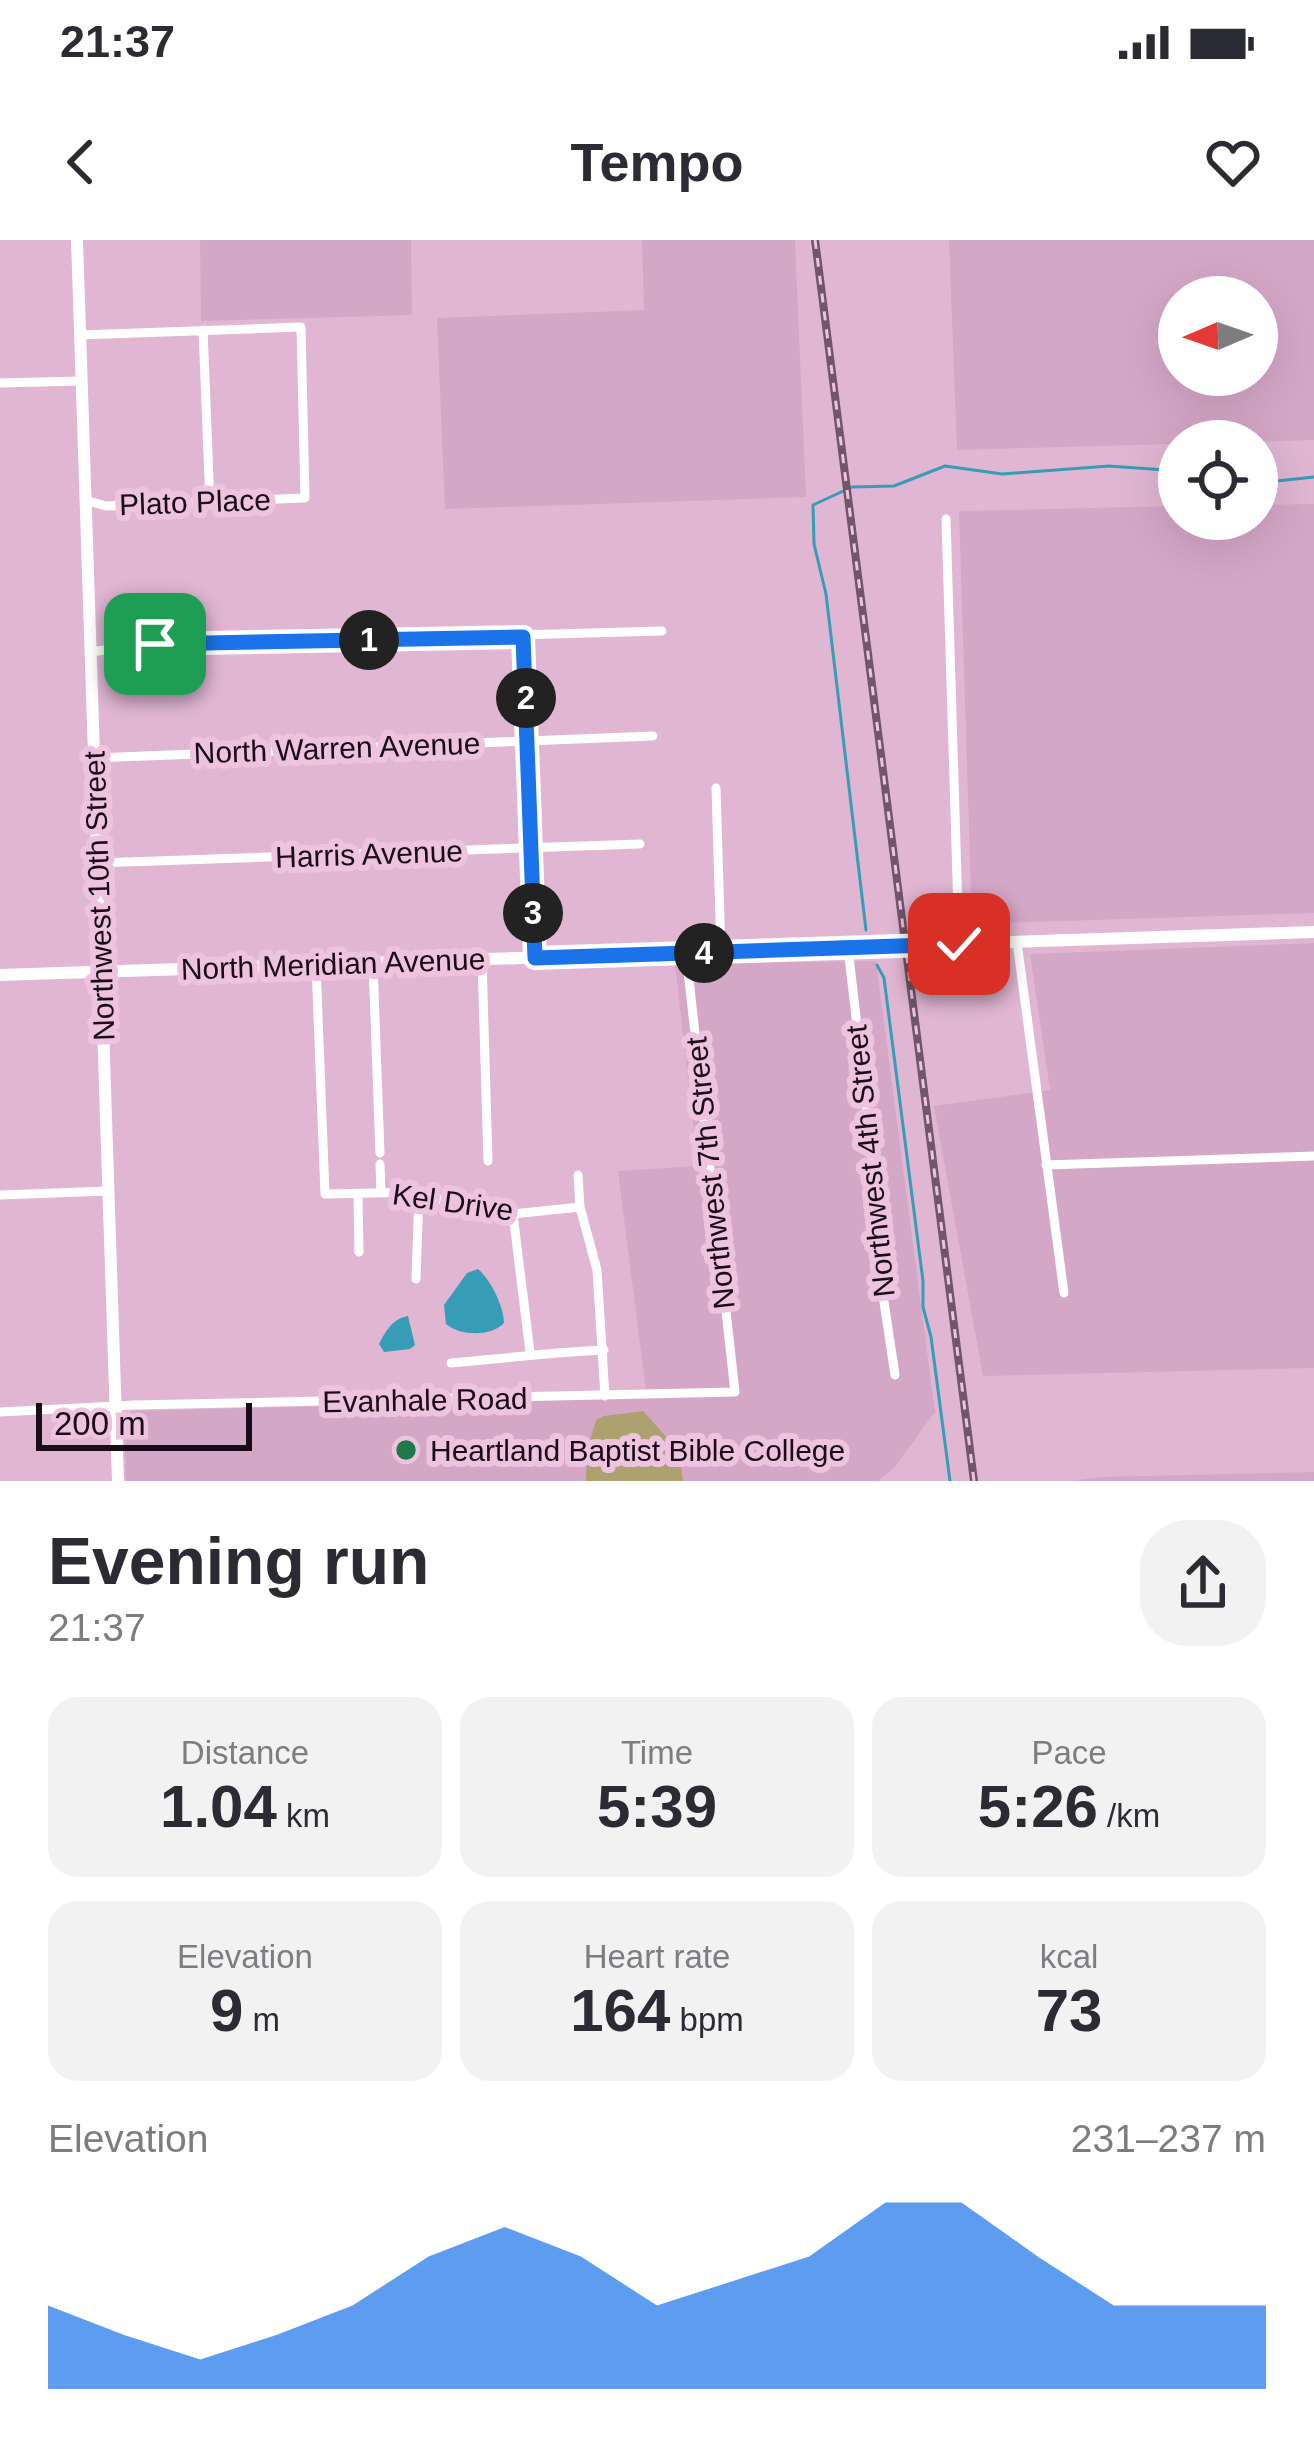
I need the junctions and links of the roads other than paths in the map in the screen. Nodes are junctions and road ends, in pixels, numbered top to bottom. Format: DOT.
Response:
graph roads {
  1 [pos="77,240"];
  2 [pos="203,330"];
  3 [pos="80,335"];
  4 [pos="81,381"];
  5 [pos="0,383"];
  6 [pos="85,500"];
  7 [pos="211,503"];
  8 [pos="946,519"];
  9 [pos="662,631"];
  10 [pos="523,637"];
  11 [pos="90,652"];
  12 [pos="653,736"];
  13 [pos="528,741"];
  14 [pos="94,758"];
  15 [pos="716,788"];
  16 [pos="640,844"];
  17 [pos="532,849"];
  18 [pos="98,863"];
  19 [pos="1314,932"];
  20 [pos="1017,942"];
  21 [pos="959,944"];
  22 [pos="848,948"];
  23 [pos="721,952"];
  24 [pos="686,953"];
  25 [pos="535,958"];
  26 [pos="482,960"];
  27 [pos="373,963"];
  28 [pos="316,965"];
  29 [pos="102,970"];
  30 [pos="0,975"];
  31 [pos="1314,1156"];
  32 [pos="488,1161"];
  33 [pos="1046,1165"];
  34 [pos="578,1175"];
  35 [pos="109,1191"];
  36 [pos="381,1192"];
  37 [pos="419,1192"];
  38 [pos="358,1194"];
  39 [pos="0,1195"];
  40 [pos="580,1207"];
  41 [pos="513,1214"];
  42 [pos="359,1252"];
  43 [pos="416,1280"];
  44 [pos="1064,1293"];
  45 [pos="604,1350"];
  46 [pos="530,1352"];
  47 [pos="451,1363"];
  48 [pos="896,1375"];
  49 [pos="735,1392"];
  50 [pos="604,1396"];
  51 [pos="116,1407"];
  52 [pos="0,1412"];
  53 [pos="118,1481"];
  1 -- 3 [label="main road, Northwest 10th Street"];
  2 -- 3 [label="street"];
  2 -- 7 [label="street"];
  2 -- 7 [label="street, Plato Place"];
  3 -- 4 [label="main road, Northwest 10th Street"];
  4 -- 5 [label="street"];
  4 -- 6 [label="main road, Northwest 10th Street"];
  6 -- 7 [label="street, Plato Place"];
  6 -- 11 [label="main road, Northwest 10th Street"];
  8 -- 21 [label="street"];
  9 -- 10 [label="street"];
  10 -- 11 [label="street"];
  10 -- 13 [label="street"];
  11 -- 14 [label="main road, Northwest 10th Street"];
  12 -- 13 [label="street, North Warren Avenue"];
  13 -- 14 [label="street, North Warren Avenue"];
  13 -- 17 [label="street"];
  14 -- 18 [label="main road, Northwest 10th Street"];
  15 -- 23 [label="street"];
  16 -- 17 [label="street, Harris Avenue"];
  17 -- 18 [label="street, Harris Avenue"];
  17 -- 25 [label="street"];
  18 -- 29 [label="main road, Northwest 10th Street"];
  19 -- 20 [label="main road, North Meridian Avenue"];
  20 -- 21 [label="main road, North Meridian Avenue"];
  20 -- 33 [label="street"];
  21 -- 22 [label="main road, North Meridian Avenue"];
  22 -- 23 [label="main road, North Meridian Avenue"];
  22 -- 48 [label="street, Northwest 4th Street"];
  23 -- 24 [label="main road, North Meridian Avenue"];
  24 -- 25 [label="main road, North Meridian Avenue"];
  24 -- 49 [label="street, Northwest 7th Street"];
  25 -- 26 [label="main road, North Meridian Avenue"];
  26 -- 27 [label="main road, North Meridian Avenue"];
  26 -- 32 [label="street"];
  27 -- 28 [label="main road, North Meridian Avenue"];
  27 -- 36 [label="street"];
  28 -- 29 [label="main road, North Meridian Avenue"];
  28 -- 38 [label="street, Kel Drive"];
  29 -- 30 [label="main road, North Meridian Avenue"];
  29 -- 35 [label="main road, Northwest 10th Street"];
  31 -- 33 [label="street"];
  33 -- 44 [label="street"];
  34 -- 40 [label="street"];
  35 -- 39 [label="street"];
  35 -- 51 [label="main road, Northwest 10th Street"];
  36 -- 37 [label="street, Kel Drive"];
  36 -- 38 [label="street, Kel Drive"];
  37 -- 41 [label="street, Kel Drive"];
  37 -- 43 [label="street"];
  38 -- 42 [label="street"];
  40 -- 41 [label="street, Kel Drive"];
  40 -- 45 [label="street"];
  41 -- 46 [label="street"];
  45 -- 46 [label="street"];
  45 -- 50 [label="street"];
  46 -- 47 [label="street"];
  49 -- 50 [label="street, Evanhale Road"];
  50 -- 51 [label="street, Evanhale Road"];
  51 -- 52 [label="street, Evanhale Road"];
  51 -- 53 [label="main road, Northwest 10th Street"];
}
